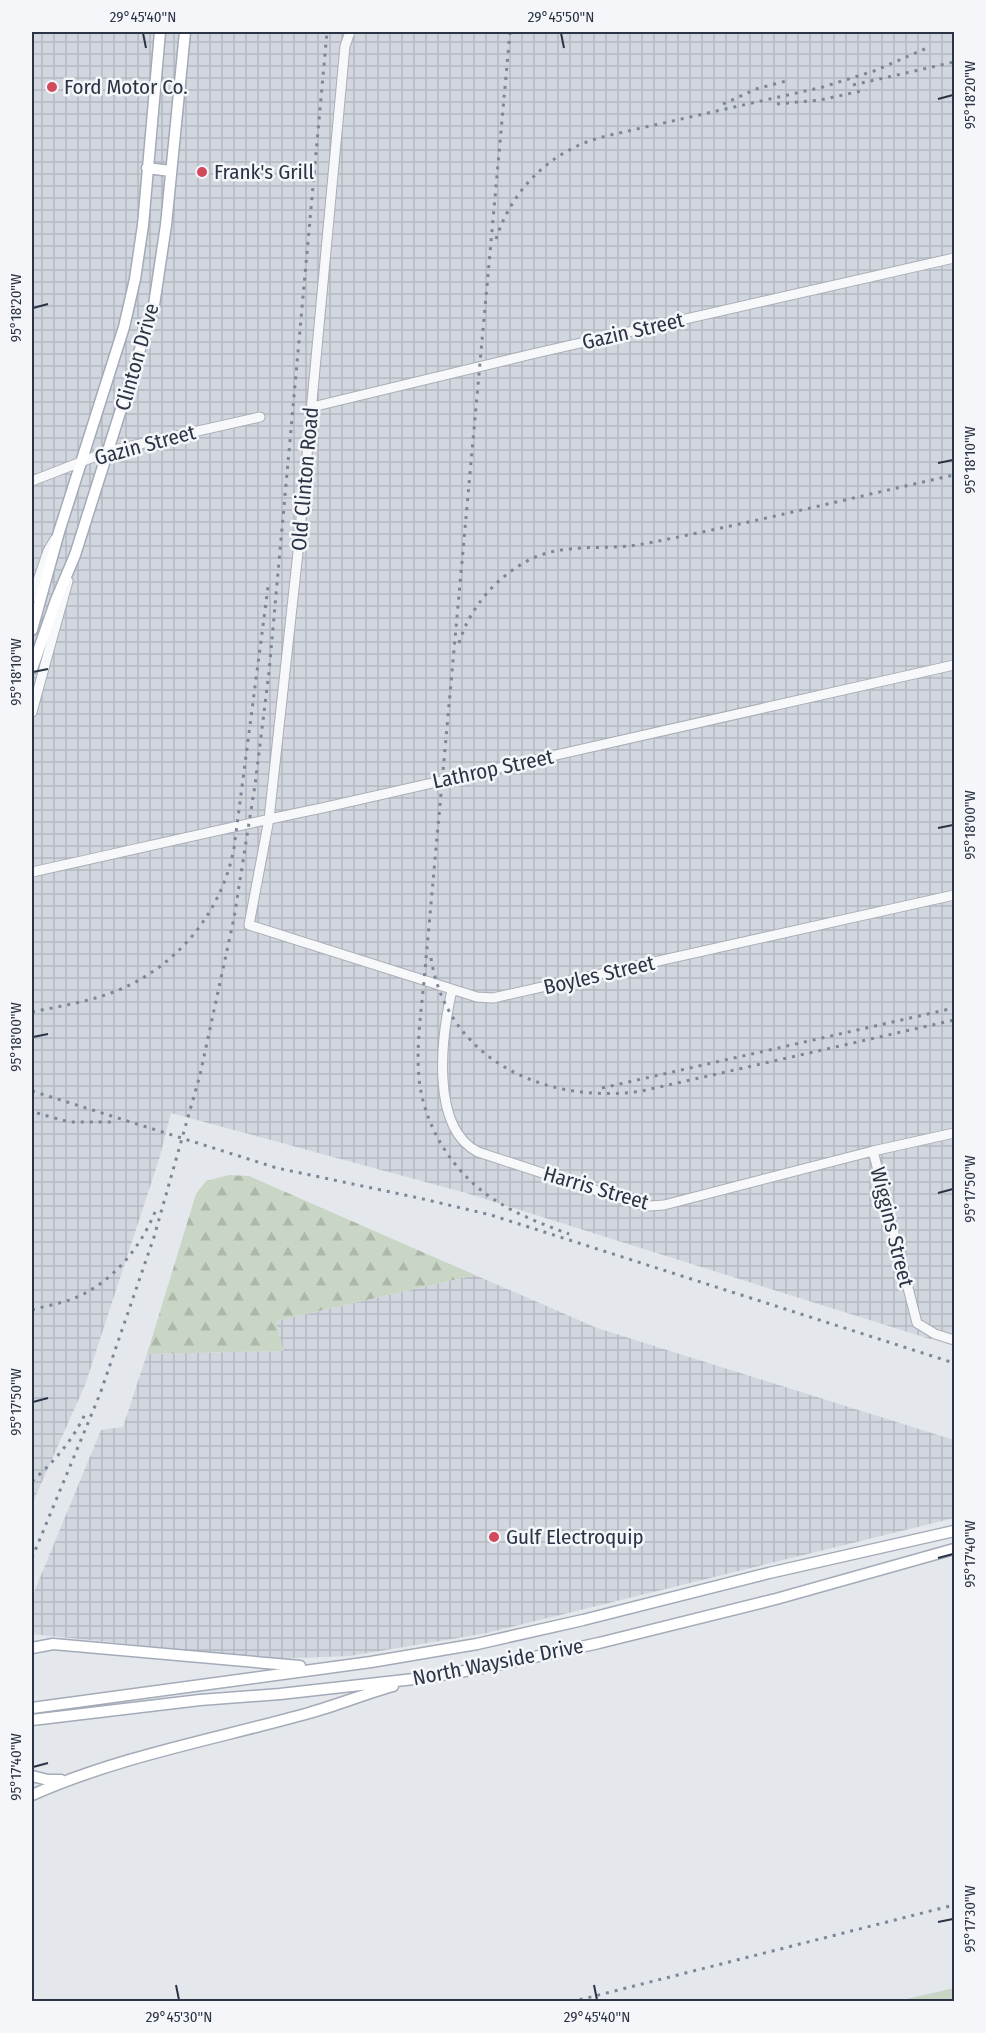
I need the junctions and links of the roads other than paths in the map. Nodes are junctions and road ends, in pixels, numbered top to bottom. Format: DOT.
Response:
graph roads {
  1 [pos="160,32"];
  2 [pos="184,32"];
  3 [pos="350,32"];
  4 [pos="147,168"];
  5 [pos="171,171"];
  6 [pos="954,258"];
  7 [pos="312,407"];
  8 [pos="260,417"];
  9 [pos="109,451"];
  10 [pos="80,464"];
  11 [pos="32,481"];
  12 [pos="59,532"];
  13 [pos="75,555"];
  14 [pos="32,598"];
  15 [pos="32,630"];
  16 [pos="954,665"];
  17 [pos="32,669"];
  18 [pos="32,712"];
  19 [pos="269,819"];
  20 [pos="32,872"];
  21 [pos="954,895"];
  22 [pos="249,925"];
  23 [pos="452,990"];
  24 [pos="954,1133"];
  25 [pos="873,1151"];
  26 [pos="954,1340"];
  27 [pos="954,1531"];
  28 [pos="954,1549"];
  29 [pos="32,1648"];
  30 [pos="338,1666"];
  31 [pos="423,1678"];
  32 [pos="35,1707"];
  33 [pos="36,1720"];
  34 [pos="32,1776"];
  35 [pos="68,1779"];
  36 [pos="32,1795"];
  1 -- 4 [label="main road, Clinton Drive"];
  2 -- 5 [label="main road, Clinton Drive"];
  3 -- 7 [label="street, Old Clinton Road"];
  4 -- 5 [label="main road"];
  4 -- 10 [label="main road, Clinton Drive"];
  5 -- 9 [label="main road, Clinton Drive"];
  6 -- 7 [label="street, Gazin Street"];
  7 -- 19 [label="street, Old Clinton Road"];
  8 -- 9 [label="street, Gazin Street"];
  9 -- 10 [label="street, Gazin Street"];
  9 -- 13 [label="main road, Clinton Drive"];
  10 -- 11 [label="street, Gazin Street"];
  10 -- 12 [label="main road, Clinton Drive"];
  12 -- 14 [label="street"];
  12 -- 15 [label="main road, Clinton Drive"];
  13 -- 17 [label="main road, Clinton Drive"];
  13 -- 18 [label="street"];
  16 -- 19 [label="street, Lathrop Street"];
  19 -- 20 [label="street, Lathrop Street"];
  19 -- 22 [label="street, Old Clinton Road"];
  21 -- 23 [label="street, Boyles Street"];
  22 -- 23 [label="street, Boyles Street"];
  23 -- 25 [label="street, Harris Street"];
  24 -- 25 [label="street, Harris Street"];
  25 -- 26 [label="street, Wiggins Street"];
  27 -- 30 [label="main road, North Wayside Drive"];
  28 -- 31 [label="main road, North Wayside Drive"];
  29 -- 30 [label="main road"];
  30 -- 32 [label="main road, North Wayside Drive"];
  31 -- 33 [label="main road, North Wayside Drive"];
  31 -- 35 [label="main road"];
  34 -- 35 [label="main road"];
  35 -- 36 [label="main road"];
}
